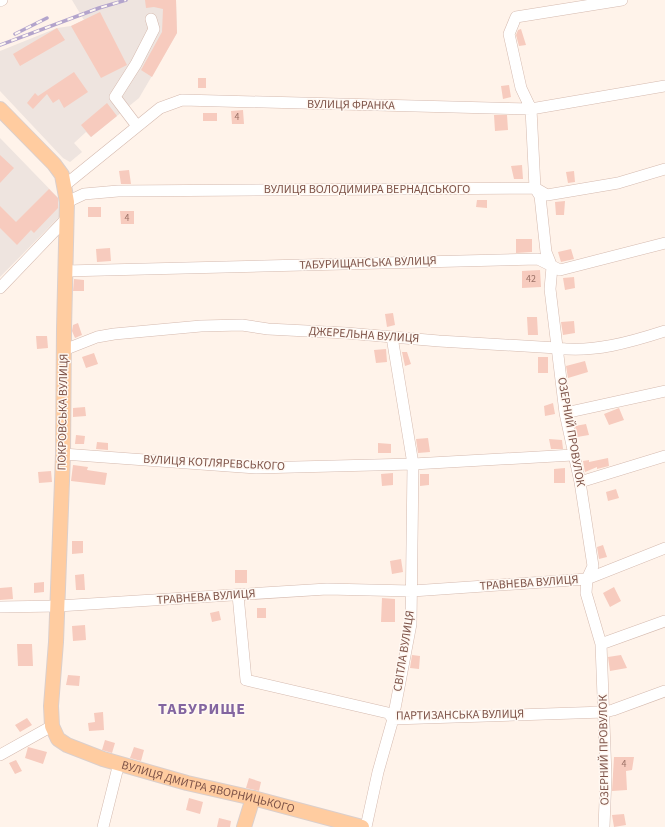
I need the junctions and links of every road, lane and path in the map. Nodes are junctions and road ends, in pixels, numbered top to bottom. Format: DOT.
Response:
graph roads {
  1 [pos="622,0"];
  2 [pos="151,19"];
  3 [pos="665,86"];
  4 [pos="0,109"];
  5 [pos="531,109"];
  6 [pos="137,126"];
  7 [pos="665,169"];
  8 [pos="65,185"];
  9 [pos="535,188"];
  10 [pos="67,202"];
  11 [pos="66,219"];
  12 [pos="665,243"];
  13 [pos="552,267"];
  14 [pos="65,271"];
  15 [pos="0,288"];
  16 [pos="665,331"];
  17 [pos="392,337"];
  18 [pos="557,348"];
  19 [pos="64,350"];
  20 [pos="665,391"];
  21 [pos="565,413"];
  22 [pos="63,454"];
  23 [pos="573,455"];
  24 [pos="665,456"];
  25 [pos="413,464"];
  26 [pos="580,482"];
  27 [pos="665,548"];
  28 [pos="587,579"];
  29 [pos="412,591"];
  30 [pos="238,595"];
  31 [pos="58,606"];
  32 [pos="0,607"];
  33 [pos="665,621"];
  34 [pos="601,644"];
  35 [pos="665,692"];
  36 [pos="605,712"];
  37 [pos="393,718"];
  38 [pos="52,726"];
  39 [pos="58,739"];
  40 [pos="0,756"];
  41 [pos="119,763"];
  42 [pos="253,798"];
  43 [pos="103,827"];
  44 [pos="244,827"];
  45 [pos="362,827"];
  46 [pos="366,827"];
  47 [pos="604,827"];
  1 -- 5 [label="street, ОЗЕРНИЙ ПРОВУЛОК"];
  2 -- 6 [label="street"];
  3 -- 5 [label="street, ВУЛИЦЯ ФРАНКА"];
  4 -- 8 [label="main road, ПОКРОВСЬКА ВУЛИЦЯ"];
  5 -- 6 [label="street, ВУЛИЦЯ ФРАНКА"];
  5 -- 9 [label="street, ОЗЕРНИЙ ПРОВУЛОК"];
  6 -- 8 [label="street, ВУЛИЦЯ ФРАНКА"];
  7 -- 9 [label="street, ВУЛИЦЯ ВОЛОДИМИРА ВЕРНАДСЬКОГО"];
  8 -- 10 [label="main road, ПОКРОВСЬКА ВУЛИЦЯ"];
  9 -- 10 [label="street, ВУЛИЦЯ ВОЛОДИМИРА ВЕРНАДСЬКОГО"];
  9 -- 13 [label="street, ОЗЕРНИЙ ПРОВУЛОК"];
  10 -- 11 [label="main road, ПОКРОВСЬКА ВУЛИЦЯ"];
  11 -- 14 [label="main road, ПОКРОВСЬКА ВУЛИЦЯ"];
  11 -- 15 [label="street"];
  12 -- 13 [label="street, ТАБУРИЩАНСЬКА ВУЛИЦЯ"];
  13 -- 14 [label="street, ТАБУРИЩАНСЬКА ВУЛИЦЯ"];
  13 -- 18 [label="street, ОЗЕРНИЙ ПРОВУЛОК"];
  14 -- 19 [label="main road, ПОКРОВСЬКА ВУЛИЦЯ"];
  16 -- 18 [label="street, ДЖЕРЕЛЬНА ВУЛИЦЯ"];
  17 -- 18 [label="street, ДЖЕРЕЛЬНА ВУЛИЦЯ"];
  17 -- 19 [label="street, ДЖЕРЕЛЬНА ВУЛИЦЯ"];
  17 -- 25 [label="street"];
  18 -- 21 [label="street, ОЗЕРНИЙ ПРОВУЛОК"];
  19 -- 22 [label="main road, ПОКРОВСЬКА ВУЛИЦЯ"];
  20 -- 21 [label="street"];
  21 -- 23 [label="street, ОЗЕРНИЙ ПРОВУЛОК"];
  22 -- 25 [label="street, ВУЛИЦЯ КОТЛЯРЕВСЬКОГО"];
  22 -- 31 [label="main road, ПОКРОВСЬКА ВУЛИЦЯ"];
  23 -- 25 [label="street, ВУЛИЦЯ КОТЛЯРЕВСЬКОГО"];
  23 -- 26 [label="street, ОЗЕРНИЙ ПРОВУЛОК"];
  24 -- 26 [label="street"];
  25 -- 29 [label="street"];
  26 -- 28 [label="street, ОЗЕРНИЙ ПРОВУЛОК"];
  27 -- 28 [label="street, ТРАВНЕВА ВУЛИЦЯ"];
  28 -- 29 [label="street, ТРАВНЕВА ВУЛИЦЯ"];
  28 -- 34 [label="street, ОЗЕРНИЙ ПРОВУЛОК"];
  29 -- 30 [label="street, ТРАВНЕВА ВУЛИЦЯ"];
  29 -- 37 [label="street, СВІТЛА ВУЛИЦЯ"];
  30 -- 31 [label="street, ТРАВНЕВА ВУЛИЦЯ"];
  30 -- 37 [label="street, ПАРТИЗАНСЬКА ВУЛИЦЯ"];
  31 -- 32 [label="street, ТРАВНЕВА ВУЛИЦЯ"];
  31 -- 38 [label="main road, ПОКРОВСЬКА ВУЛИЦЯ"];
  33 -- 34 [label="street"];
  34 -- 36 [label="street, ОЗЕРНИЙ ПРОВУЛОК"];
  35 -- 36 [label="street, ПАРТИЗАНСЬКА ВУЛИЦЯ"];
  36 -- 37 [label="street, ПАРТИЗАНСЬКА ВУЛИЦЯ"];
  36 -- 47 [label="street, ОЗЕРНИЙ ПРОВУЛОК"];
  37 -- 46 [label="street, СВІТЛА ВУЛИЦЯ"];
  38 -- 39 [label="main road, ПОКРОВСЬКА ВУЛИЦЯ"];
  38 -- 40 [label="street"];
  39 -- 41 [label="main road, ВУЛИЦЯ ДМИТРА ЯВОРНИЦЬКОГО"];
  41 -- 42 [label="main road, ВУЛИЦЯ ДМИТРА ЯВОРНИЦЬКОГО"];
  41 -- 43 [label="street"];
  42 -- 44 [label="main road"];
  42 -- 45 [label="main road, ВУЛИЦЯ ДМИТРА ЯВОРНИЦЬКОГО"];
}
